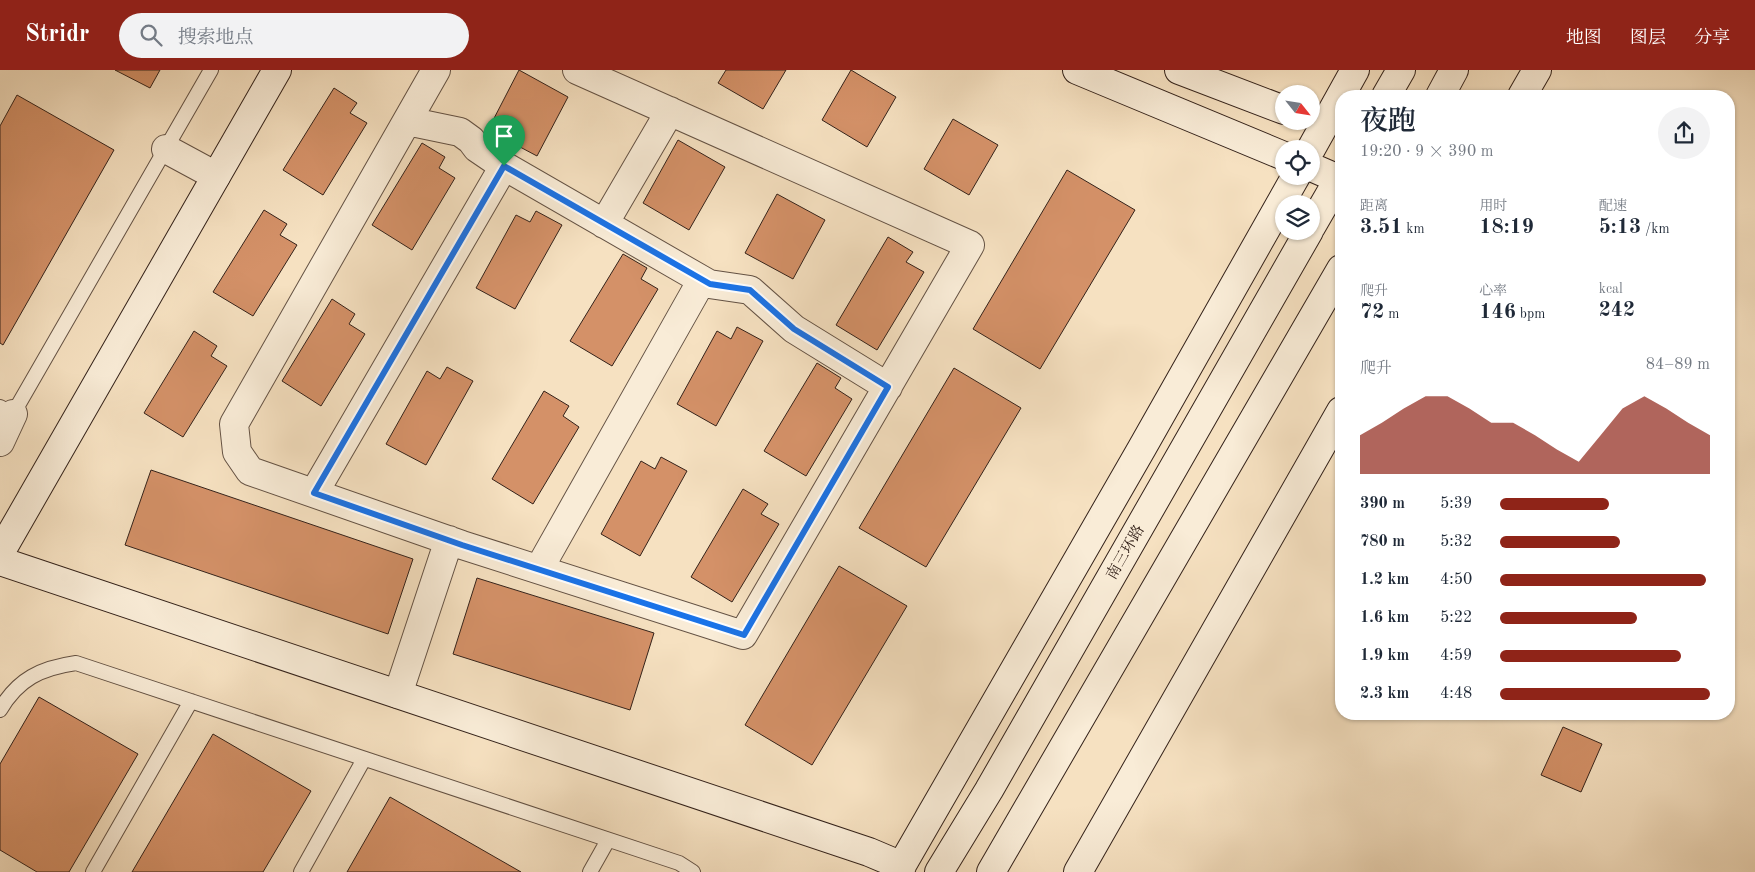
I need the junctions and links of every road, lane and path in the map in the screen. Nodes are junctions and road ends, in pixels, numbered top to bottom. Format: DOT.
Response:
graph roads {
  1 [pos="211,70"];
  2 [pos="276,70"];
  3 [pos="436,70"];
  4 [pos="578,70"];
  5 [pos="1077,70"];
  6 [pos="1179,70"];
  7 [pos="1355,70"];
  8 [pos="1401,70"];
  9 [pos="1454,70"];
  10 [pos="1537,70"];
  11 [pos="1344,90"];
  12 [pos="1389,90"];
  13 [pos="1443,90"];
  14 [pos="1525,90"];
  15 [pos="1275,107"];
  16 [pos="1335,108"];
  17 [pos="670,111"];
  18 [pos="407,121"];
  19 [pos="1322,132"];
  20 [pos="166,149"];
  21 [pos="1275,152"];
  22 [pos="504,166"];
  23 [pos="1320,171"];
  24 [pos="216,176"];
  25 [pos="1335,176"];
  26 [pos="1291,185"];
  27 [pos="1335,187"];
  28 [pos="1320,212"];
  29 [pos="604,224"];
  30 [pos="1304,240"];
  31 [pos="1335,279"];
  32 [pos="702,280"];
  33 [pos="888,387"];
  34 [pos="6,411"];
  35 [pos="1335,422"];
  36 [pos="0,442"];
  37 [pos="314,493"];
  38 [pos="450,540"];
  39 [pos="0,553"];
  40 [pos="0,561"];
  41 [pos="539,569"];
  42 [pos="398,694"];
  43 [pos="191,701"];
  44 [pos="0,710"];
  45 [pos="364,759"];
  46 [pos="608,840"];
  47 [pos="900,869"];
  48 [pos="93,872"];
  49 [pos="301,872"];
  50 [pos="590,872"];
  51 [pos="693,872"];
  52 [pos="939,872"];
  53 [pos="990,872"];
  54 [pos="1078,872"];
  1 -- 20 [label="lane"];
  2 -- 24 [label="street"];
  3 -- 18 [label="street"];
  4 -- 17 [label="street"];
  5 -- 21 [label="street"];
  6 -- 15 [label="street"];
  7 -- 11 [label="street"];
  8 -- 12 [label="street"];
  9 -- 13 [label="street"];
  10 -- 14 [label="street"];
  16 -- 19 [label="street"];
  17 -- 29 [label="street"];
  17 -- 33 [label="street"];
  18 -- 22 [label="street"];
  18 -- 37 [label="street"];
  20 -- 24 [label="street"];
  20 -- 34 [label="lane"];
  22 -- 29 [label="street"];
  22 -- 37 [label="street"];
  23 -- 25 [label="street"];
  24 -- 39 [label="street"];
  26 -- 47 [label="street"];
  27 -- 28 [label="street"];
  29 -- 32 [label="street"];
  30 -- 52 [label="street, 南三环路"];
  31 -- 53 [label="street"];
  32 -- 33 [label="street"];
  32 -- 41 [label="street"];
  33 -- 41 [label="street"];
  34 -- 36 [label="street"];
  35 -- 54 [label="street"];
  37 -- 38 [label="street"];
  38 -- 41 [label="street"];
  38 -- 42 [label="street"];
  40 -- 42 [label="street"];
  42 -- 47 [label="street"];
  43 -- 44 [label="lane"];
  43 -- 45 [label="lane"];
  43 -- 48 [label="lane"];
  45 -- 46 [label="lane"];
  45 -- 49 [label="lane"];
  46 -- 50 [label="lane"];
  46 -- 51 [label="lane"];
}
